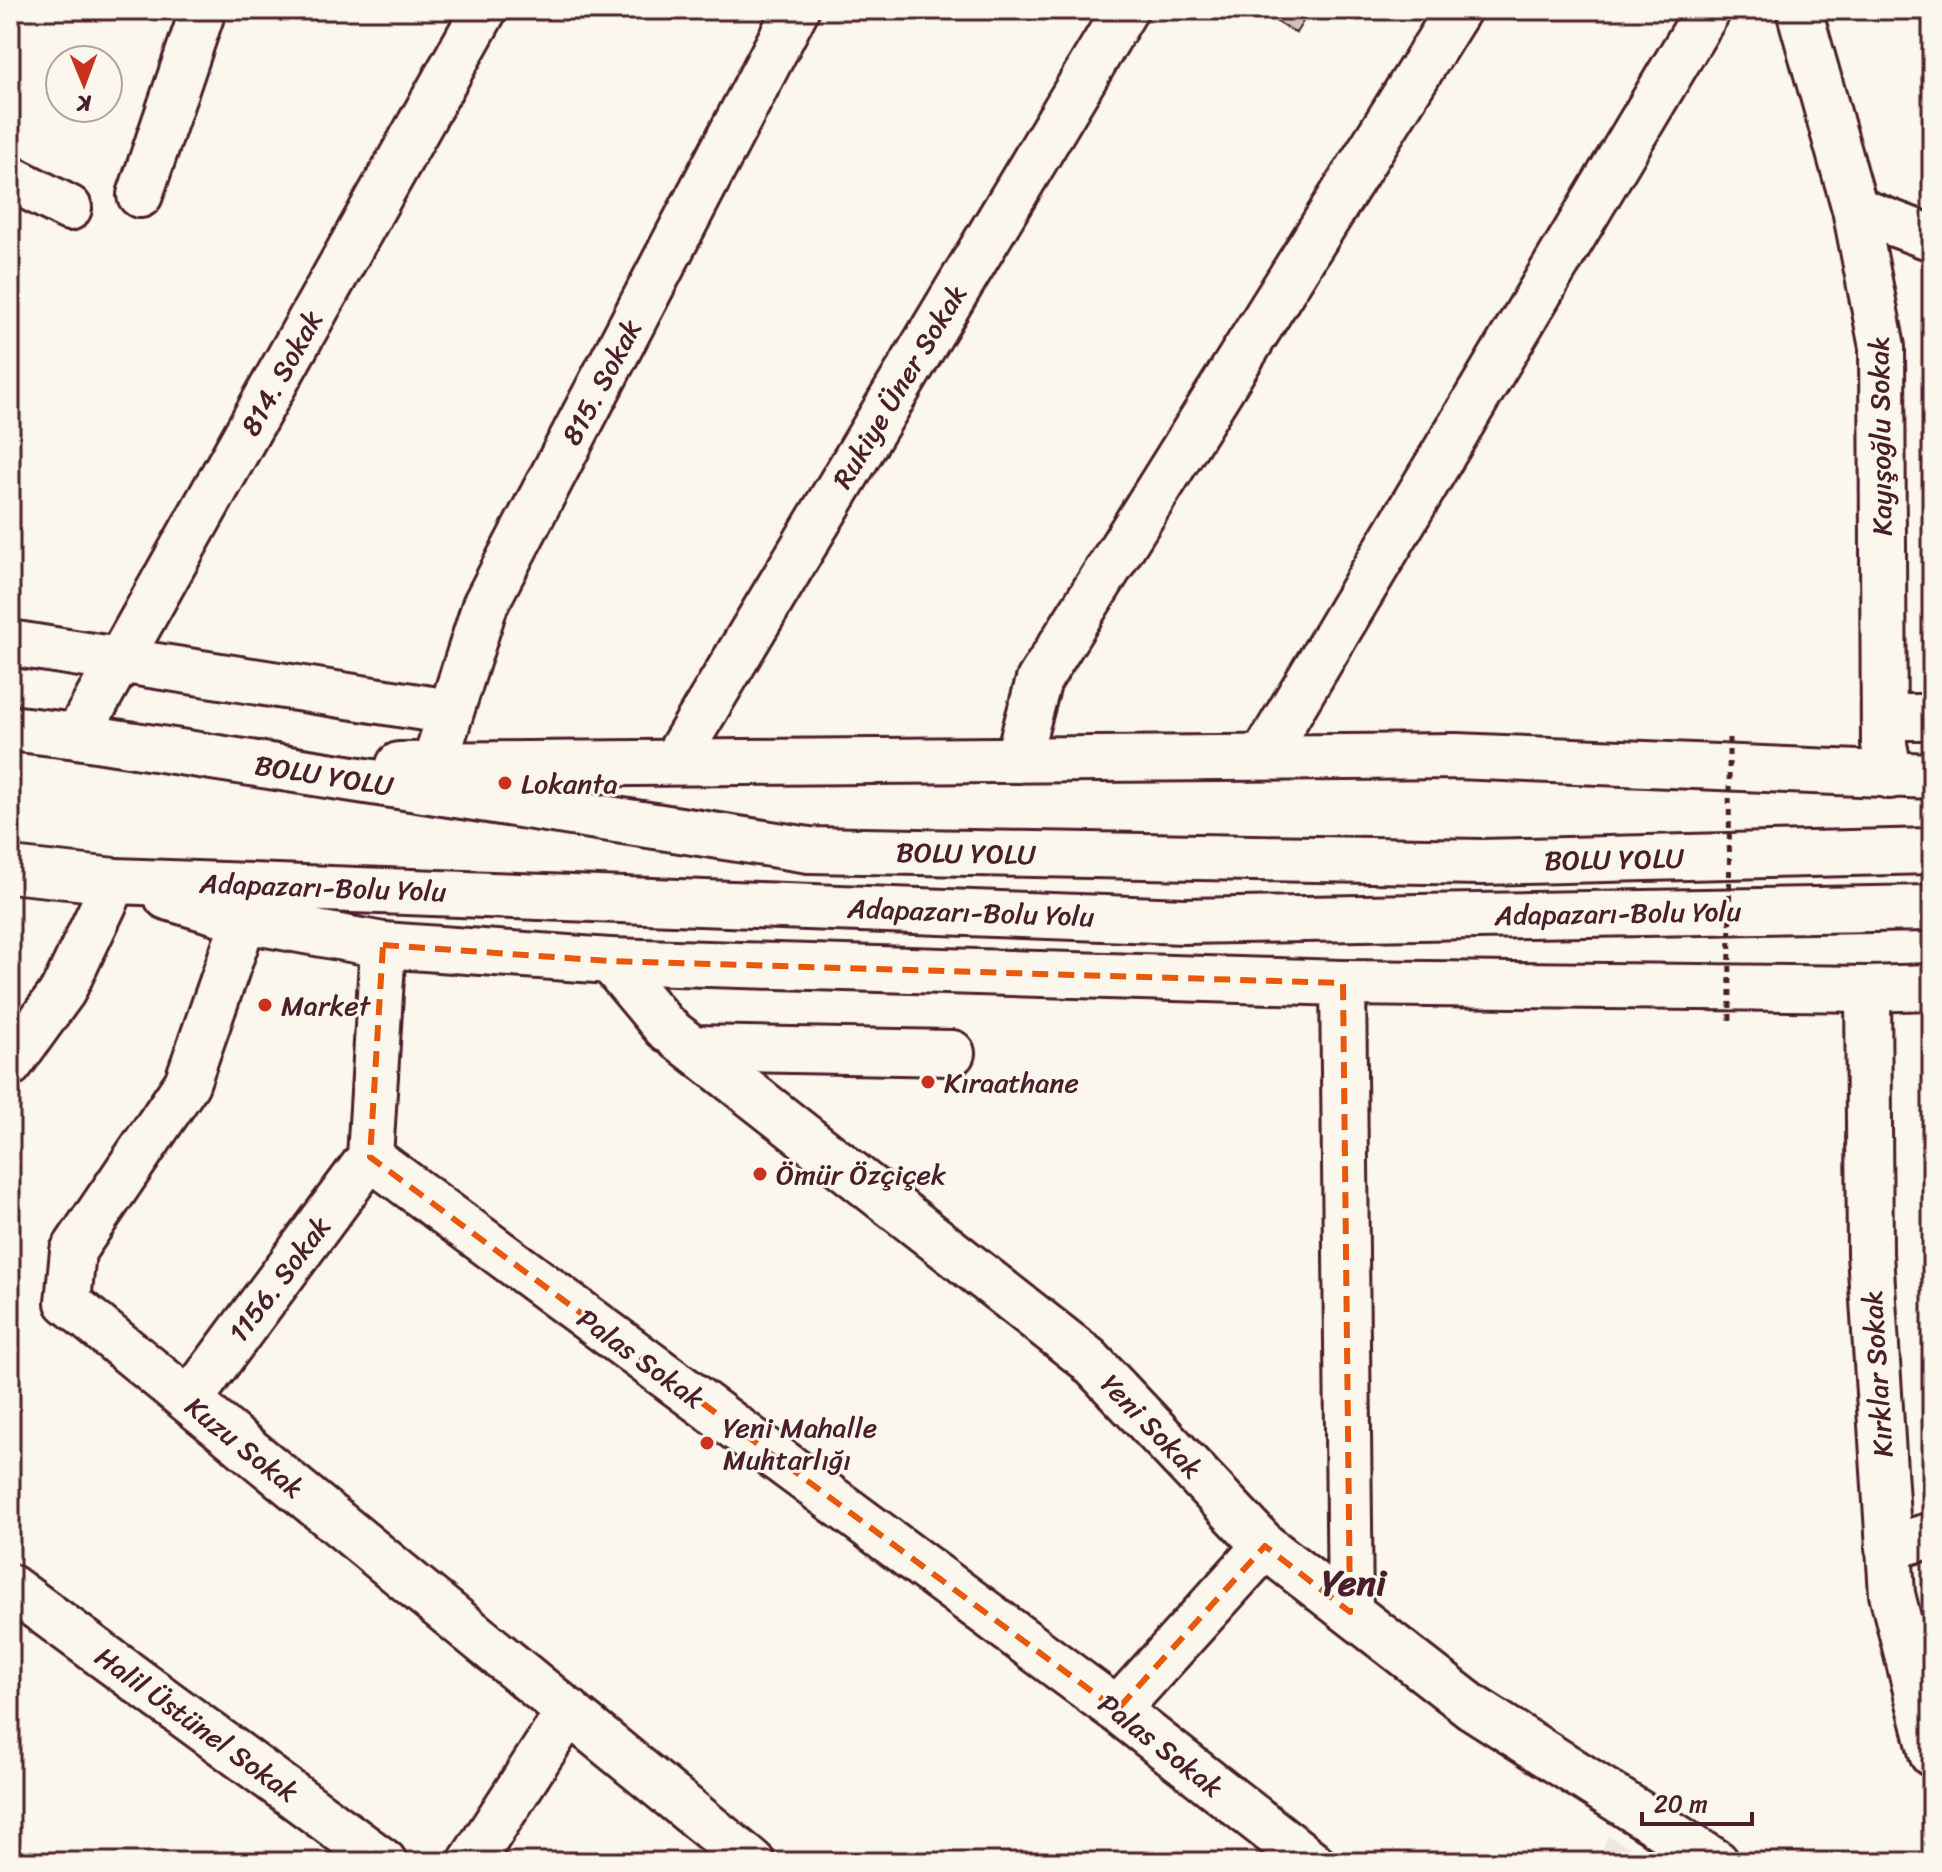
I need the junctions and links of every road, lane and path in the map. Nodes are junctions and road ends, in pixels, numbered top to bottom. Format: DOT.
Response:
graph roads {
  1 [pos="203,10"];
  2 [pos="484,10"];
  3 [pos="796,10"];
  4 [pos="1125,10"];
  5 [pos="1458,10"];
  6 [pos="1708,10"];
  7 [pos="1799,10"];
  8 [pos="10,178"];
  9 [pos="140,195"];
  10 [pos="69,208"];
  11 [pos="1855,209"];
  12 [pos="1932,238"];
  13 [pos="10,643"];
  14 [pos="119,660"];
  15 [pos="450,712"];
  16 [pos="10,714"];
  17 [pos="1884,717"];
  18 [pos="1932,717"];
  19 [pos="46,732"];
  20 [pos="1729,738"];
  21 [pos="1263,757"];
  22 [pos="1017,760"];
  23 [pos="674,762"];
  24 [pos="434,765"];
  25 [pos="269,766"];
  26 [pos="1911,776"];
  27 [pos="1932,851"];
  28 [pos="10,870"];
  29 [pos="115,881"];
  30 [pos="1932,908"];
  31 [pos="244,920"];
  32 [pos="383,945"];
  33 [pos="610,961"];
  34 [pos="1343,983"];
  35 [pos="1932,987"];
  36 [pos="1868,989"];
  37 [pos="1730,1023"];
  38 [pos="692,1048"];
  39 [pos="952,1053"];
  40 [pos="10,1064"];
  41 [pos="370,1157"];
  42 [pos="189,1401"];
  43 [pos="1932,1535"];
  44 [pos="1265,1546"];
  45 [pos="1888,1548"];
  46 [pos="10,1587"];
  47 [pos="1350,1612"];
  48 [pos="1117,1710"];
  49 [pos="569,1711"];
  50 [pos="1932,1754"];
  51 [pos="384,1862"];
  52 [pos="471,1862"];
  53 [pos="752,1862"];
  54 [pos="1311,1862"];
  55 [pos="1716,1862"];
  1 -- 9 [label="main road"];
  2 -- 14 [label="main road, 814. Sokak"];
  3 -- 15 [label="main road, 815. Sokak"];
  4 -- 23 [label="main road, Rukiye Üner Sokak"];
  5 -- 22 [label="main road"];
  6 -- 21 [label="main road"];
  7 -- 11 [label="main road, Kayışoğlu Sokak"];
  8 -- 10 [label="main road"];
  11 -- 12 [label="main road"];
  11 -- 17 [label="main road, Kayışoğlu Sokak"];
  13 -- 14 [label="main road"];
  14 -- 15 [label="main road"];
  14 -- 19 [label="main road, 814. Sokak"];
  15 -- 24 [label="main road, 815. Sokak"];
  16 -- 19 [label="main road, BOLU YOLU"];
  17 -- 18 [label="main road"];
  17 -- 26 [label="main road, Kayışoğlu Sokak"];
  19 -- 25 [label="main road, BOLU YOLU"];
  20 -- 37 [label="path, bridge"];
  21 -- 22 [label="main road"];
  21 -- 26 [label="main road"];
  22 -- 23 [label="main road"];
  23 -- 24 [label="main road"];
  24 -- 25 [label="main road"];
  25 -- 27 [label="main road, BOLU YOLU"];
  28 -- 29 [label="main road, Adapazarı-Bolu Yolu"];
  29 -- 30 [label="main road, Adapazarı-Bolu Yolu"];
  29 -- 31 [label="main road"];
  29 -- 40 [label="main road"];
  31 -- 32 [label="main road"];
  31 -- 42 [label="main road, Kuzu Sokak"];
  32 -- 33 [label="main road"];
  32 -- 41 [label="main road"];
  33 -- 34 [label="main road"];
  33 -- 38 [label="main road, Yeni Sokak"];
  34 -- 36 [label="main road"];
  34 -- 47 [label="main road"];
  35 -- 36 [label="main road"];
  36 -- 45 [label="main road, Kırklar Sokak"];
  38 -- 39 [label="main road"];
  38 -- 44 [label="main road, Yeni Sokak"];
  41 -- 42 [label="main road, 1156. Sokak"];
  41 -- 48 [label="main road, Palas Sokak"];
  42 -- 49 [label="main road, Kuzu Sokak"];
  43 -- 45 [label="main road"];
  44 -- 47 [label="main road, Yeni Sokak"];
  44 -- 48 [label="main road"];
  45 -- 50 [label="main road, Kırklar Sokak"];
  46 -- 51 [label="main road, Halil Üstünel Sokak"];
  47 -- 55 [label="main road, Yeni Sokak"];
  48 -- 54 [label="main road, Palas Sokak"];
  49 -- 52 [label="main road"];
  49 -- 53 [label="main road, Kuzu Sokak"];
}
